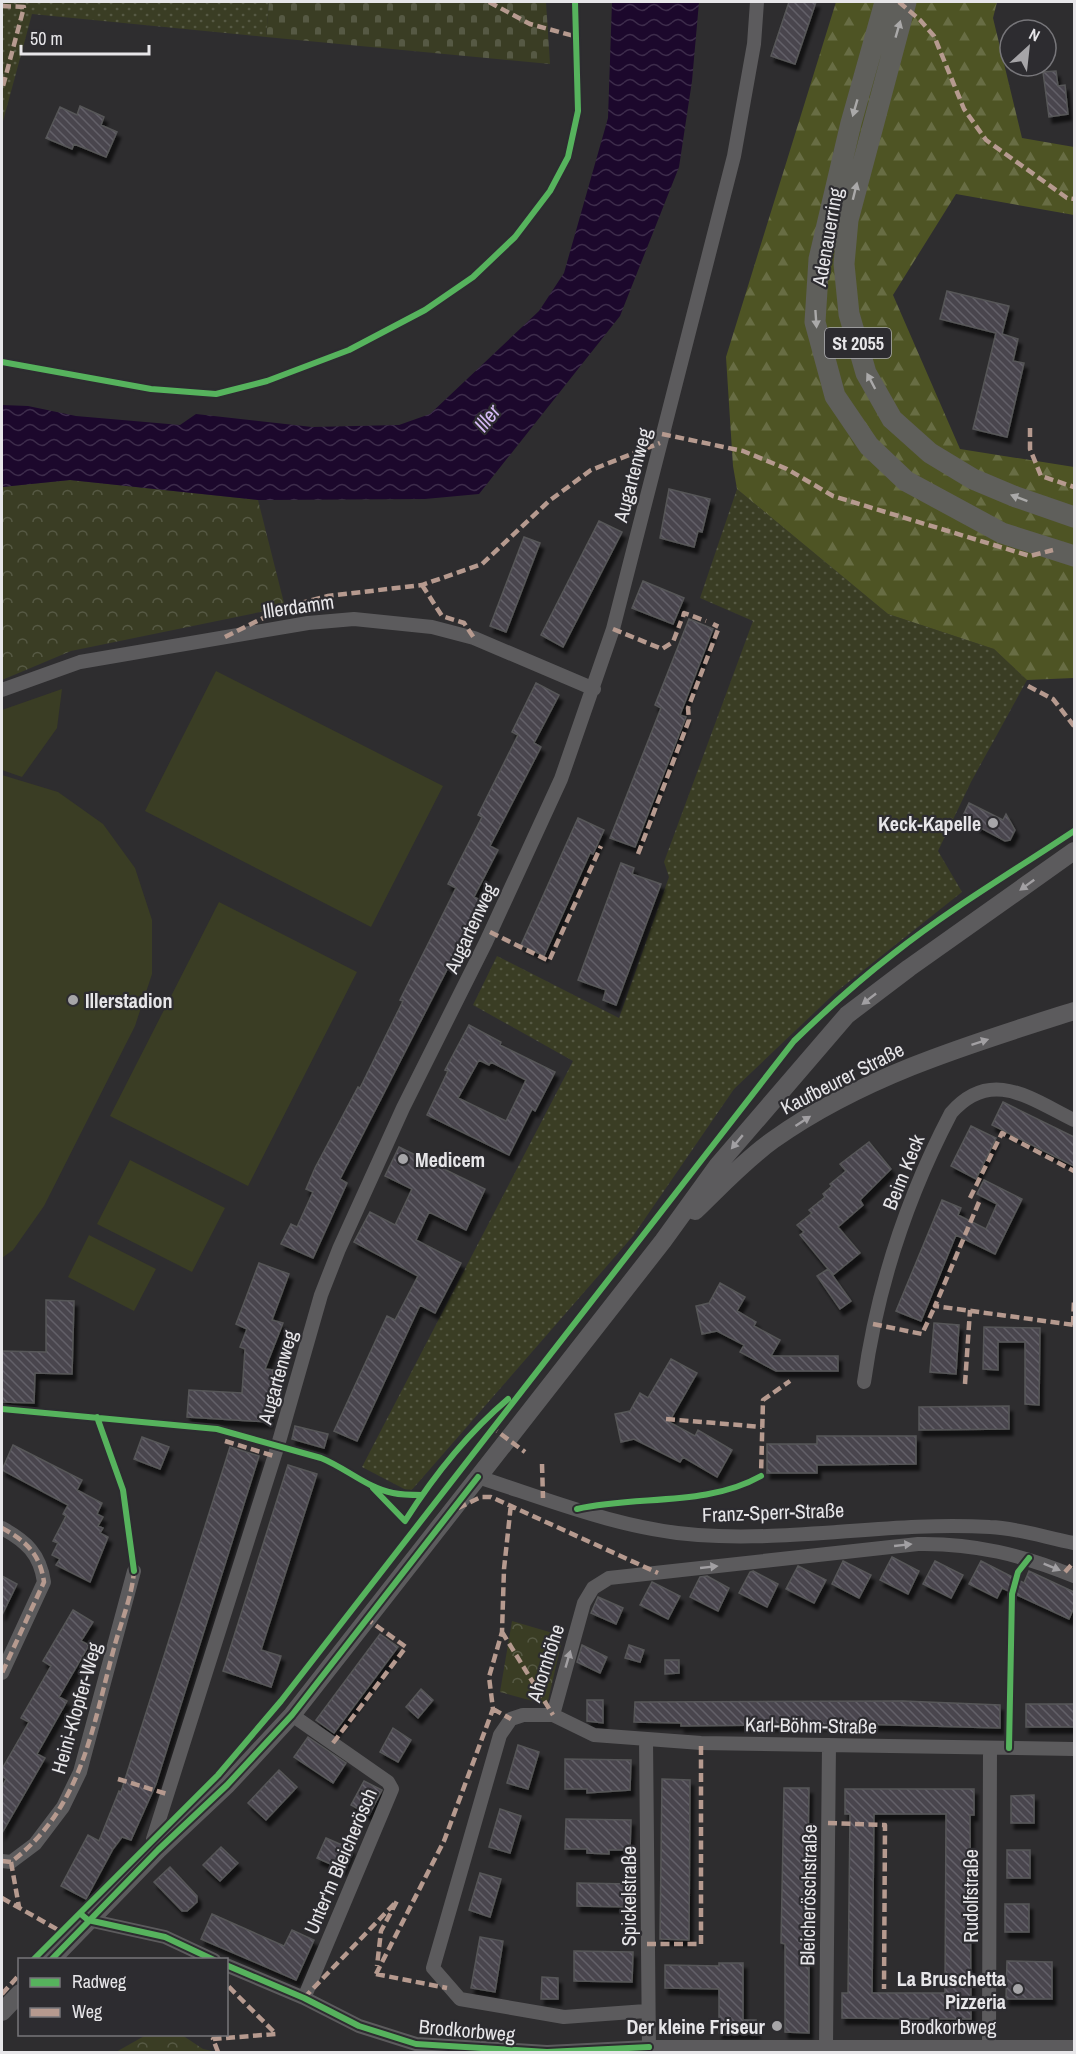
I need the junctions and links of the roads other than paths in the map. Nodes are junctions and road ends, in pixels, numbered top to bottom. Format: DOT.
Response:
graph roads {
  1 [pos="757,2"];
  2 [pos="885,2"];
  3 [pos="906,2"];
  4 [pos="881,54"];
  5 [pos="1074,517"];
  6 [pos="1074,556"];
  7 [pos="594,689"];
  8 [pos="2,690"];
  9 [pos="1074,851"];
  10 [pos="1074,1011"];
  11 [pos="1074,1120"];
  12 [pos="663,1241"];
  13 [pos="864,1383"];
  14 [pos="478,1477"];
  15 [pos="2,1528"];
  16 [pos="1074,1544"];
  17 [pos="134,1571"];
  18 [pos="1074,1576"];
  19 [pos="2,1673"];
  20 [pos="292,1715"];
  21 [pos="553,1715"];
  22 [pos="646,1739"];
  23 [pos="829,1745"];
  24 [pos="990,1748"];
  25 [pos="1074,1749"];
  26 [pos="158,1850"];
  27 [pos="2,1861"];
  28 [pos="88,1920"];
  29 [pos="52,1958"];
  30 [pos="212,1958"];
  31 [pos="228,1966"];
  32 [pos="18,1995"];
  33 [pos="304,1998"];
  34 [pos="646,2011"];
  35 [pos="2,2012"];
  36 [pos="989,2045"];
  37 [pos="826,2046"];
  38 [pos="1074,2047"];
  39 [pos="913,2049"];
  40 [pos="649,2050"];
  1 -- 7 [label="street, Augartenweg"];
  2 -- 4 [label="main road, Adenauerring / St 2055"];
  4 -- 3 [label="main road, Adenauerring / St 2055, one-way"];
  5 -- 4 [label="main road, Adenauerring / St 2055, one-way"];
  4 -- 6 [label="main road, Adenauerring / St 2055, one-way"];
  7 -- 8 [label="street, Illerdamm"];
  7 -- 26 [label="street, Augartenweg"];
  9 -- 12 [label="street, Kaufbeurer Straße, one-way"];
  12 -- 10 [label="street, Kaufbeurer Straße, one-way"];
  11 -- 13 [label="street, Beim Keck"];
  12 -- 14 [label="street, Kaufbeurer Straße"];
  14 -- 16 [label="street, Franz-Sperr-Straße"];
  14 -- 20 [label="street, Kaufbeurer Straße"];
  15 -- 19 [label="street"];
  17 -- 27 [label="street, Heini-Klopfer-Weg"];
  21 -- 18 [label="street, Ahornhöhe, one-way"];
  20 -- 26 [label="street, Kaufbeurer Straße"];
  20 -- 33 [label="street, Unter'm Bleicherösch"];
  21 -- 22 [label="street, Karl-Böhm-Straße"];
  21 -- 34 [label="street, Ahornhöhe"];
  22 -- 23 [label="street, Karl-Böhm-Straße"];
  22 -- 34 [label="street, Spickelstraße"];
  23 -- 24 [label="street, Karl-Böhm-Straße"];
  23 -- 37 [label="street, Bleicheröschstraße"];
  24 -- 25 [label="street, Karl-Böhm-Straße"];
  24 -- 36 [label="street, Rudolfstraße"];
  26 -- 28 [label="street, Kaufbeurer Straße"];
  28 -- 29 [label="street, Kaufbeurer Straße"];
  28 -- 30 [label="street"];
  31 -- 33 [label="street, Brodkorbweg"];
  32 -- 35 [label="street"];
  33 -- 40 [label="street, Brodkorbweg"];
  34 -- 40 [label="street, Spickelstraße"];
  36 -- 38 [label="street, Brodkorbweg"];
  36 -- 39 [label="street, Brodkorbweg"];
  37 -- 39 [label="street, Brodkorbweg"];
  37 -- 40 [label="street, Brodkorbweg"];
}
